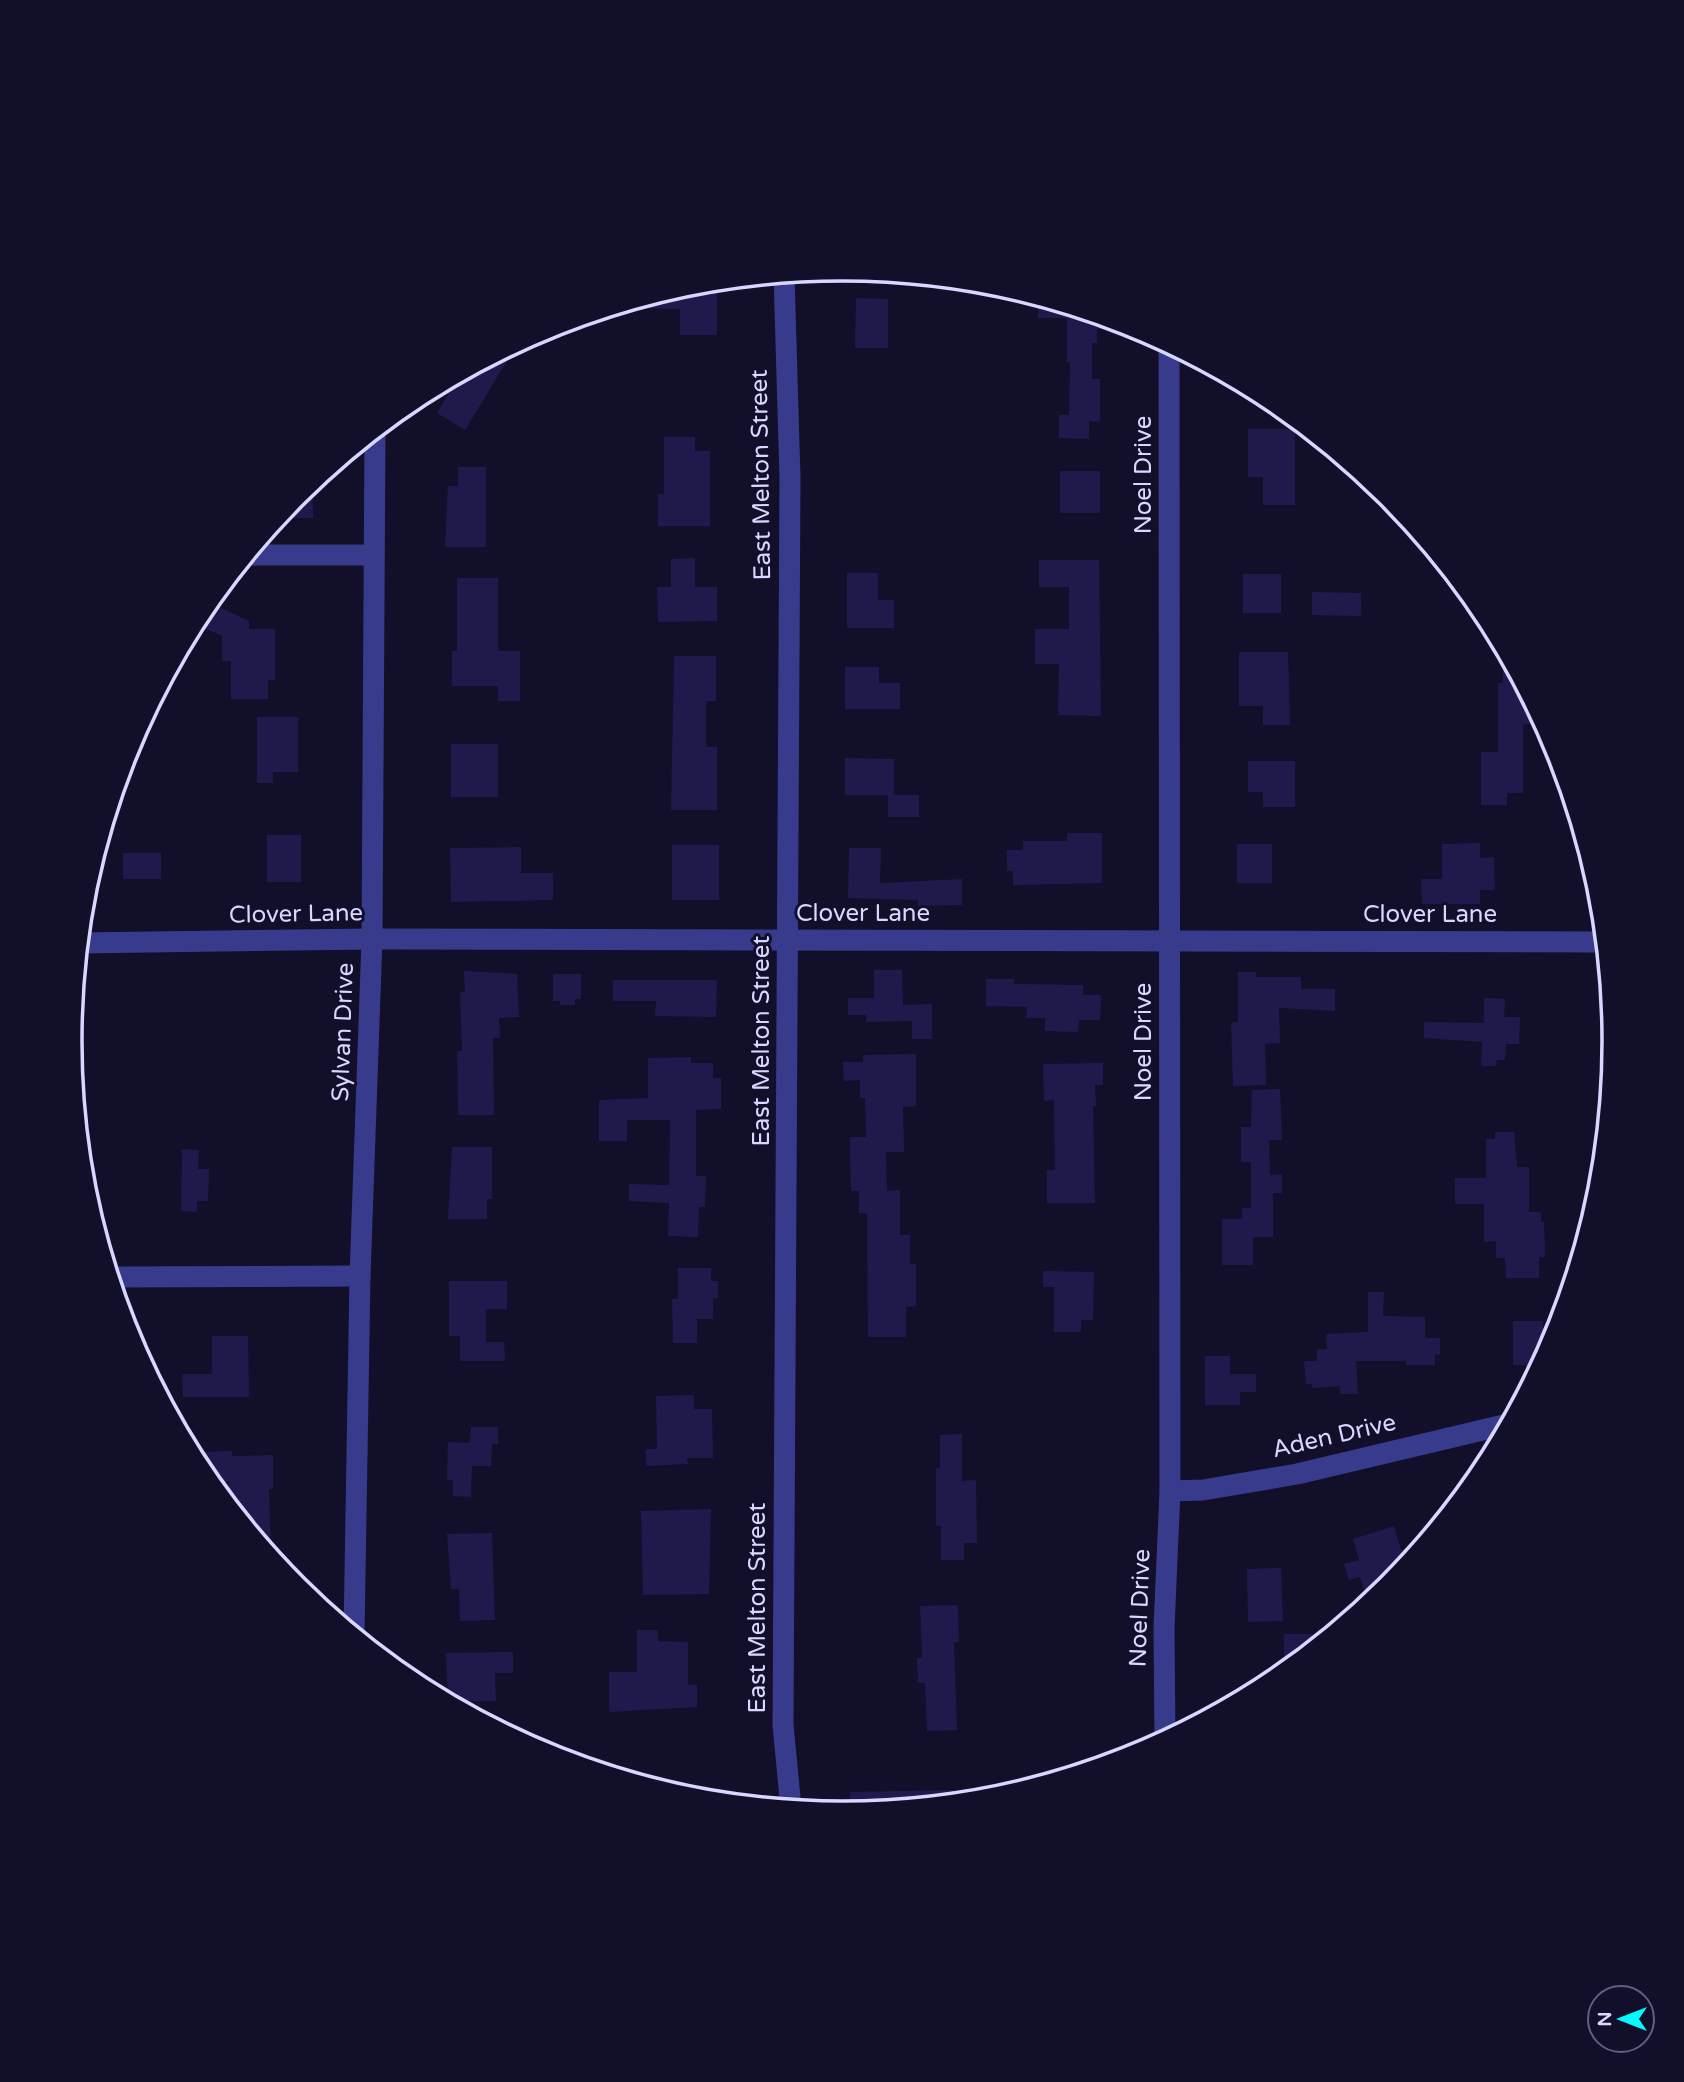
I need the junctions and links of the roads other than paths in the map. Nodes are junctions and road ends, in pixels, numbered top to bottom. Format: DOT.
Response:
graph roads {
  1 [pos="784,284"];
  2 [pos="1169,356"];
  3 [pos="374,442"];
  4 [pos="258,555"];
  5 [pos="373,555"];
  6 [pos="372,939"];
  7 [pos="788,939"];
  8 [pos="1170,941"];
  9 [pos="89,943"];
  10 [pos="1595,943"];
  11 [pos="360,1276"];
  12 [pos="120,1277"];
  13 [pos="1496,1427"];
  14 [pos="1170,1492"];
  15 [pos="354,1623"];
  16 [pos="1165,1728"];
  17 [pos="790,1799"];
  1 -- 7 [label="street, East Melton Street"];
  2 -- 8 [label="street, Noel Drive"];
  3 -- 5 [label="street, Sylvan Drive"];
  4 -- 5 [label="street"];
  5 -- 6 [label="street, Sylvan Drive"];
  6 -- 7 [label="street, Clover Lane"];
  6 -- 9 [label="street, Clover Lane"];
  6 -- 11 [label="street, Sylvan Drive"];
  7 -- 8 [label="street, Clover Lane"];
  7 -- 17 [label="street, East Melton Street"];
  8 -- 10 [label="street, Clover Lane"];
  8 -- 14 [label="street, Noel Drive"];
  11 -- 12 [label="street"];
  11 -- 15 [label="street, Sylvan Drive"];
  13 -- 14 [label="street, Aden Drive"];
  14 -- 16 [label="street, Noel Drive"];
}
